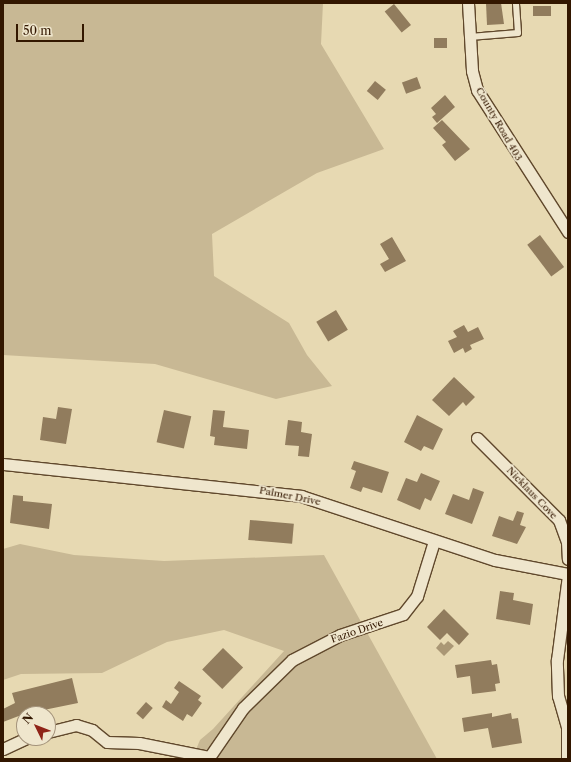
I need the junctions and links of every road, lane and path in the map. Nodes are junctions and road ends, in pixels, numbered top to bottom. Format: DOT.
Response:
graph roads {
  1 [pos="468,3"];
  2 [pos="516,3"];
  3 [pos="470,37"];
  4 [pos="568,232"];
  5 [pos="477,438"];
  6 [pos="3,464"];
  7 [pos="434,541"];
  8 [pos="568,559"];
  9 [pos="568,574"];
  10 [pos="56,730"];
  11 [pos="16,743"];
  12 [pos="3,749"];
  13 [pos="208,758"];
  14 [pos="567,759"];
  1 -- 3 [label="street, County Road 403"];
  2 -- 3 [label="lane"];
  3 -- 4 [label="street, County Road 403"];
  5 -- 8 [label="street, Nicklaus Cove"];
  6 -- 7 [label="street, Palmer Drive"];
  7 -- 9 [label="street, Palmer Drive"];
  7 -- 13 [label="street, Fazio Drive"];
  9 -- 14 [label="street"];
  10 -- 13 [label="street"];
  11 -- 12 [label="street"];
}
